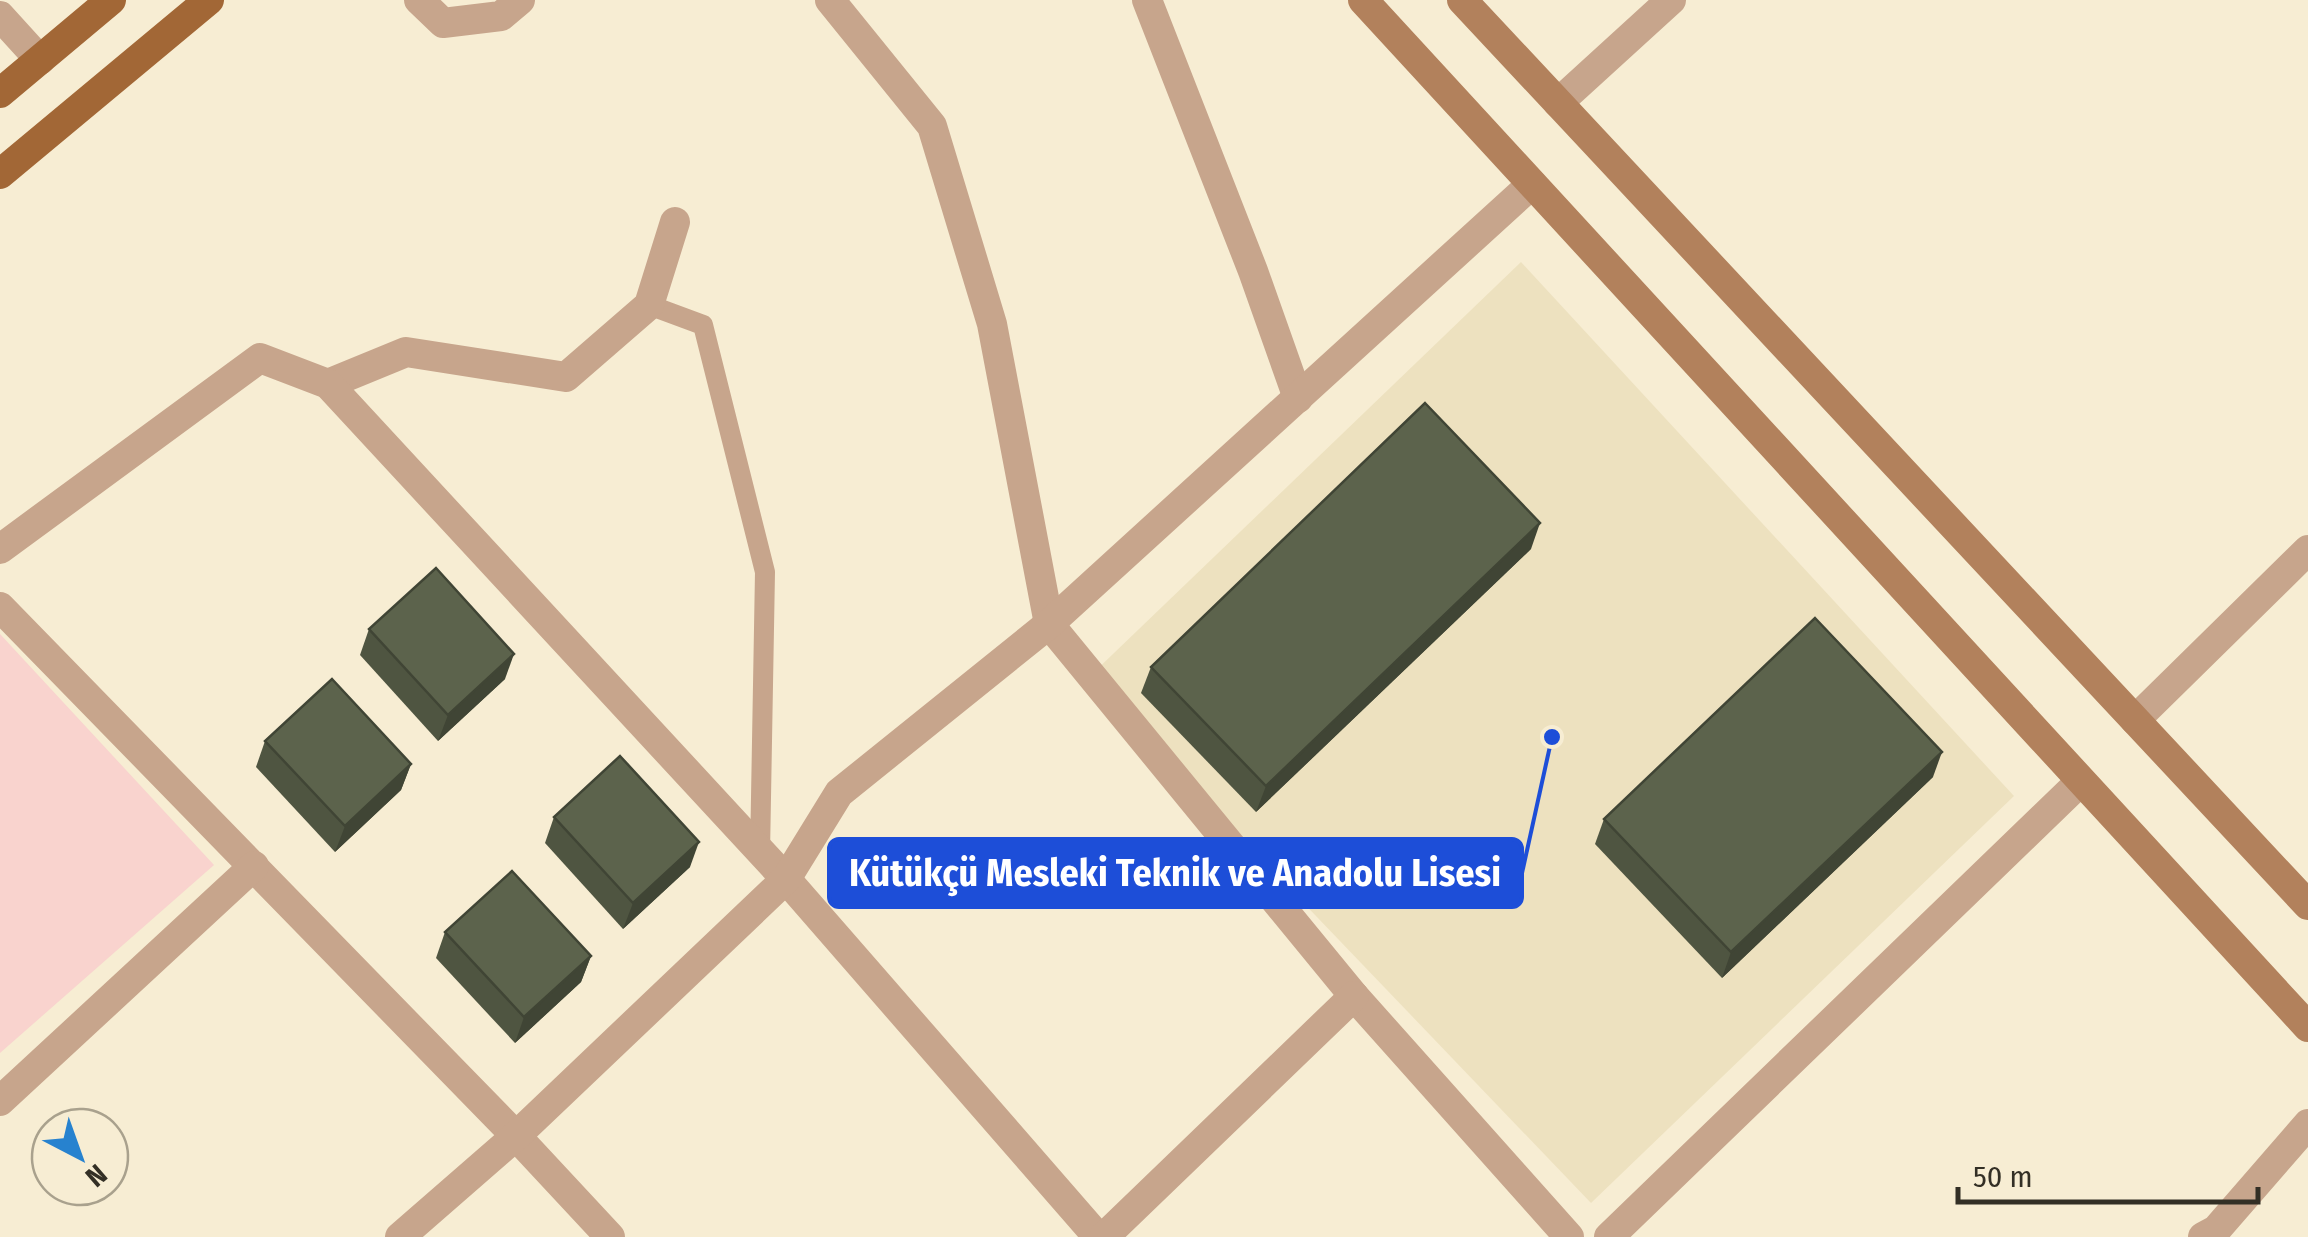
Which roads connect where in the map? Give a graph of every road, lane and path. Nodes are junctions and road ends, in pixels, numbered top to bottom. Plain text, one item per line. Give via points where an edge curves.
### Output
1 (111, 0) edge
2 (209, 0) edge
3 (419, 0) edge
4 (520, 0) edge
5 (830, 0) edge
6 (1146, 0) edge
7 (1363, 0) edge
8 (1462, 0) edge
9 (1671, 0) edge
10 (0, 16) edge
11 (40, 60) junction
12 (0, 93) edge
13 (1558, 103) junction
14 (0, 174) edge
15 (1532, 184) junction
16 (675, 222) dead end
17 (649, 305) junction
18 (328, 384) junction
19 (1298, 398) junction
20 (0, 549) edge
21 (2308, 550) edge
22 (0, 607) edge
23 (1049, 624) junction
24 (2135, 720) junction
25 (2082, 781) junction
26 (760, 854) junction
27 (254, 866) junction
28 (786, 879) junction
29 (2308, 906) edge
30 (1354, 996) junction
31 (2308, 1027) edge
32 (0, 1101) edge
33 (2308, 1124) edge
34 (516, 1136) junction
35 (400, 1237) edge
36 (610, 1237) edge
37 (1101, 1237) edge
38 (1569, 1237) edge
39 (1609, 1237) edge
40 (2203, 1237) edge

1 - 11 main road
2 - 14 main road
3 - 4 street via 443,23 501,16
5 - 23 street via 932,126 992,324
6 - 19 street
7 - 15 main road
8 - 13 main road
9 - 13 street
10 - 11 street
11 - 12 main road
13 - 24 main road
15 - 19 street
15 - 25 main road
16 - 17 street
17 - 18 street via 566,377 406,352
17 - 26 lane via 703,325 765,572
18 - 20 street via 260,358
18 - 26 street
19 - 23 street
21 - 24 street
22 - 27 street
23 - 28 street via 839,792
23 - 30 street
24 - 29 main road
25 - 31 main road
25 - 39 street
26 - 28 street
27 - 32 street
27 - 34 street
28 - 34 street
28 - 37 street
30 - 37 street
30 - 38 street
33 - 40 street
34 - 35 street
34 - 36 street

